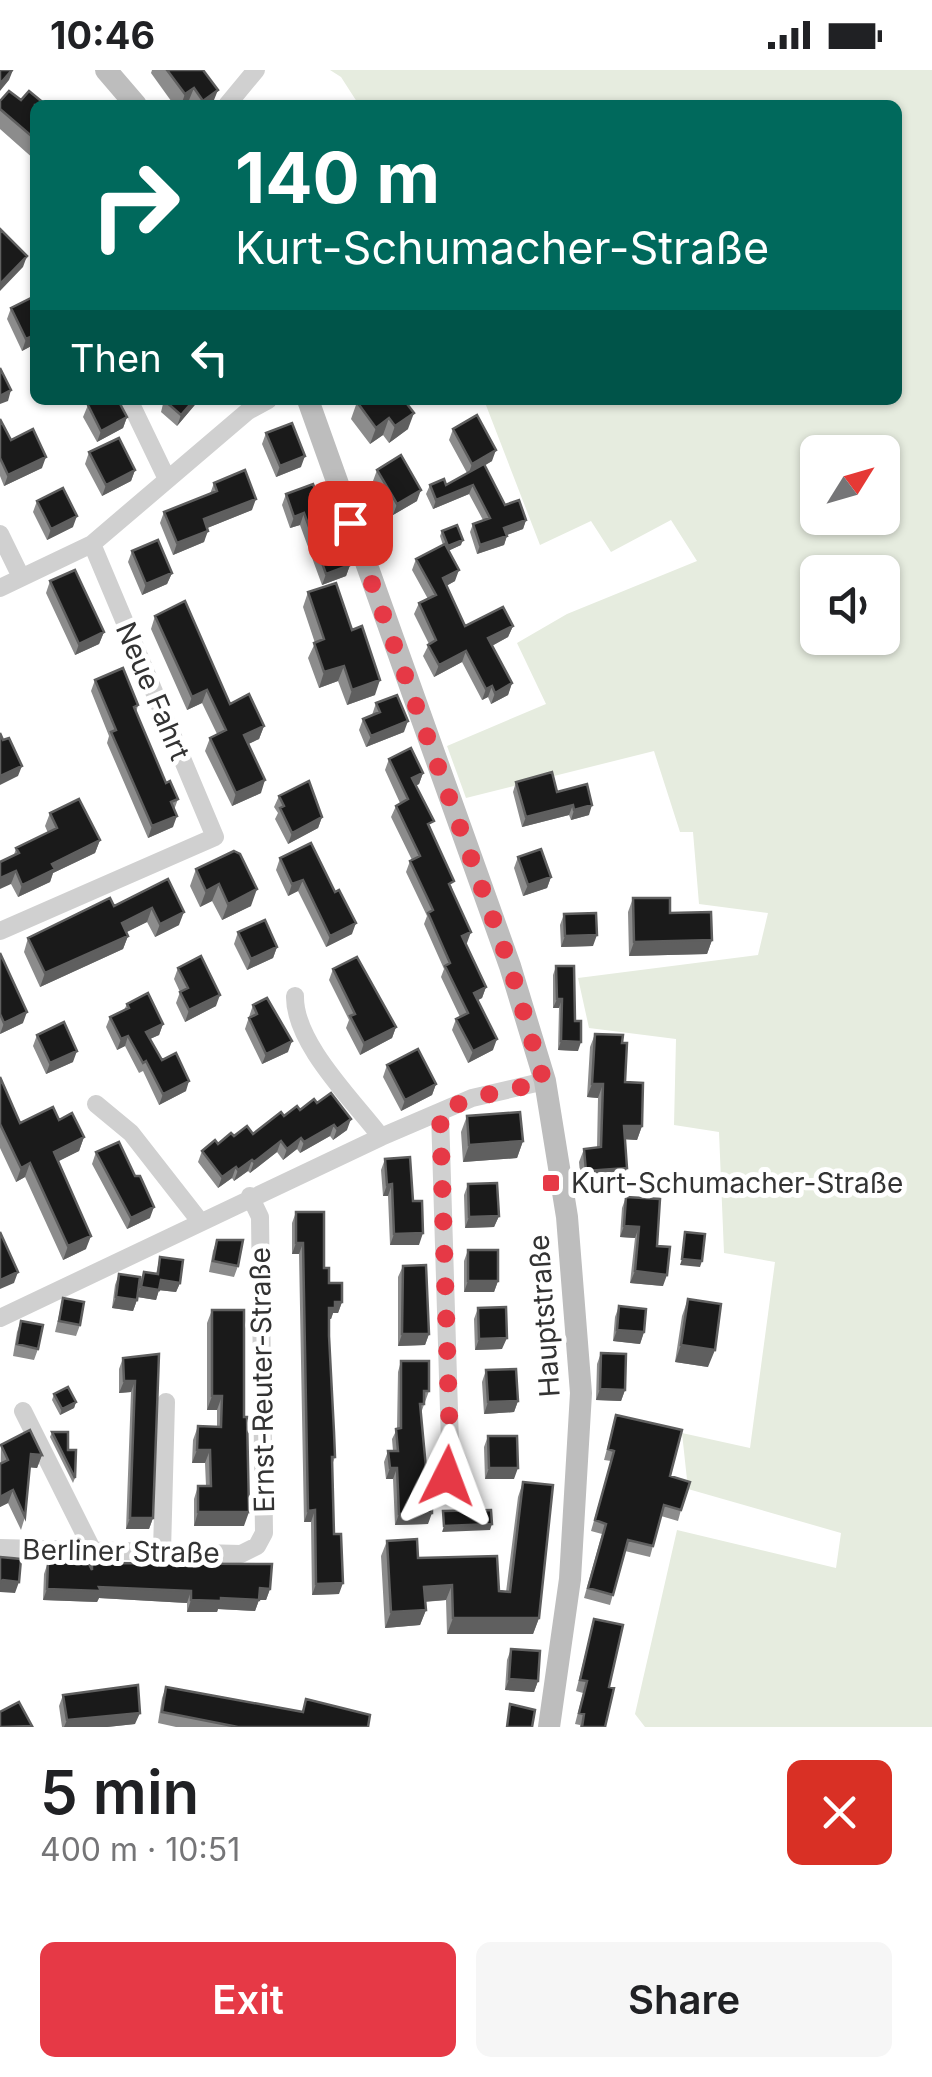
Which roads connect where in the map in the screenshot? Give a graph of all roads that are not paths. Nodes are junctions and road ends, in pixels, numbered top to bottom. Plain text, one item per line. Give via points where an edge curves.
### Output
1 (106, 70) edge
2 (256, 70) edge
3 (132, 100) edge
4 (231, 100) edge
5 (131, 405) edge
6 (259, 405) edge
7 (310, 405) edge
8 (167, 479) junction
9 (0, 534) edge
10 (92, 544) junction
11 (21, 577) junction
12 (0, 588) edge
13 (0, 931) edge
14 (295, 996) dead end
15 (544, 1082) junction
16 (96, 1104) dead end
17 (440, 1112) junction
18 (381, 1136) junction
19 (250, 1196) junction
20 (199, 1220) junction
21 (0, 1318) edge
22 (166, 1402) dead end
23 (23, 1411) dead end
24 (447, 1476) dead end
25 (0, 1548) edge
26 (93, 1552) junction
27 (162, 1552) junction
28 (241, 1554) joint
29 (549, 1727) edge

1 - 3 street
2 - 4 street
5 - 8 street
6 - 8 street
7 - 15 street, Hauptstraße via 510,966
8 - 10 street
9 - 11 street
10 - 11 street
10 - 13 street, Neue Fahrt via 220,843
11 - 12 street
14 - 18 street via 306,1038
15 - 17 street
15 - 29 street, Hauptstraße via 567,1217 581,1393 570,1579
16 - 20 street via 131,1134
17 - 18 street
17 - 24 street
18 - 19 street
19 - 20 street
19 - 28 street, Ernst-Reuter-Straße via 260,1217 264,1533 258,1546
20 - 21 street
22 - 27 street
23 - 26 street
25 - 26 street, Berliner Straße
26 - 27 street, Berliner Straße
27 - 28 street, Berliner Straße

